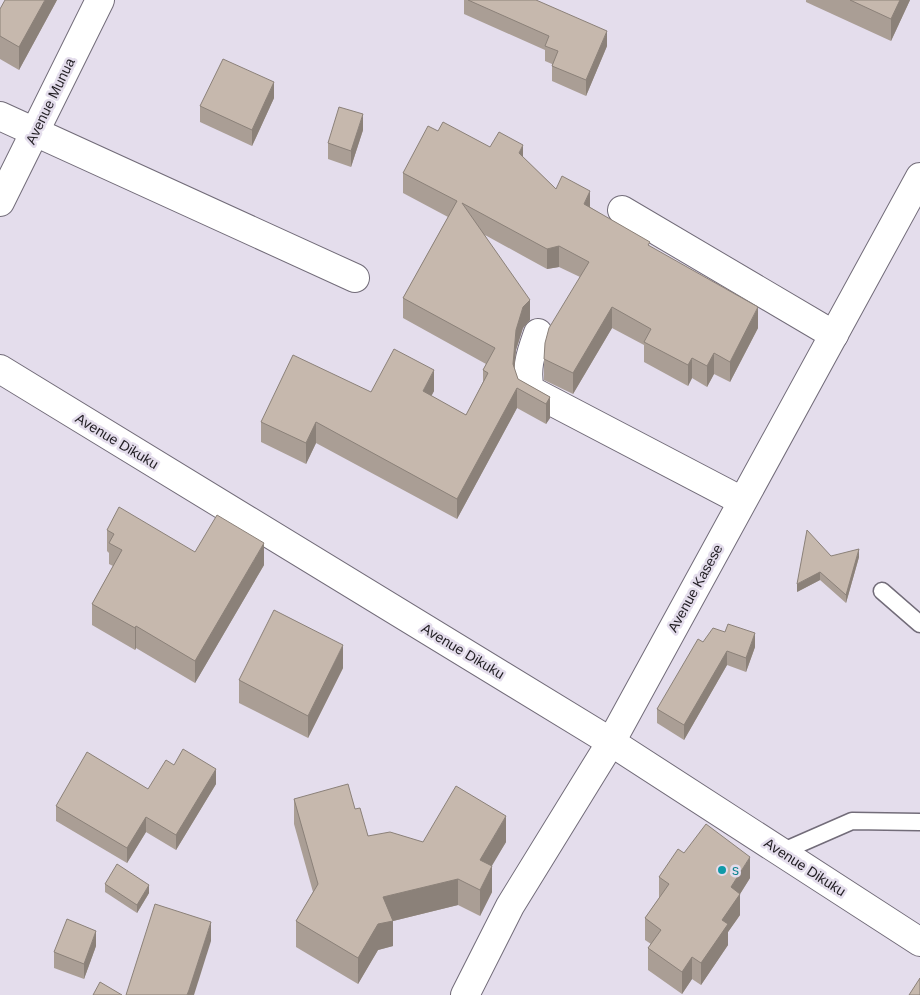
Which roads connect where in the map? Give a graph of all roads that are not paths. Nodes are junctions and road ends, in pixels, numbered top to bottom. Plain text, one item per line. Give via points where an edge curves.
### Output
1 (100, 0) edge
2 (0, 116) edge
3 (35, 134) junction
4 (920, 177) edge
5 (0, 202) edge
6 (622, 210) dead end
7 (355, 278) dead end
8 (538, 333) dead end
9 (834, 335) junction
10 (0, 369) edge
11 (742, 501) junction
12 (882, 591) dead end
13 (920, 624) edge
14 (611, 742) junction
15 (920, 822) edge
16 (781, 852) junction
17 (920, 942) edge
18 (465, 995) edge

1 - 3 street, Avenue Munua
2 - 3 street
3 - 5 street, Avenue Munua
3 - 7 street
4 - 9 street, Avenue Kasese
6 - 9 street
8 - 11 street via 528,361 530,390
9 - 11 street, Avenue Kasese
10 - 14 street, Avenue Dikuku
11 - 14 street, Avenue Kasese
12 - 13 lane
14 - 16 street, Avenue Dikuku
14 - 18 street, Avenue Kasese via 510,906
15 - 16 lane via 852,821
16 - 17 street, Avenue Dikuku

